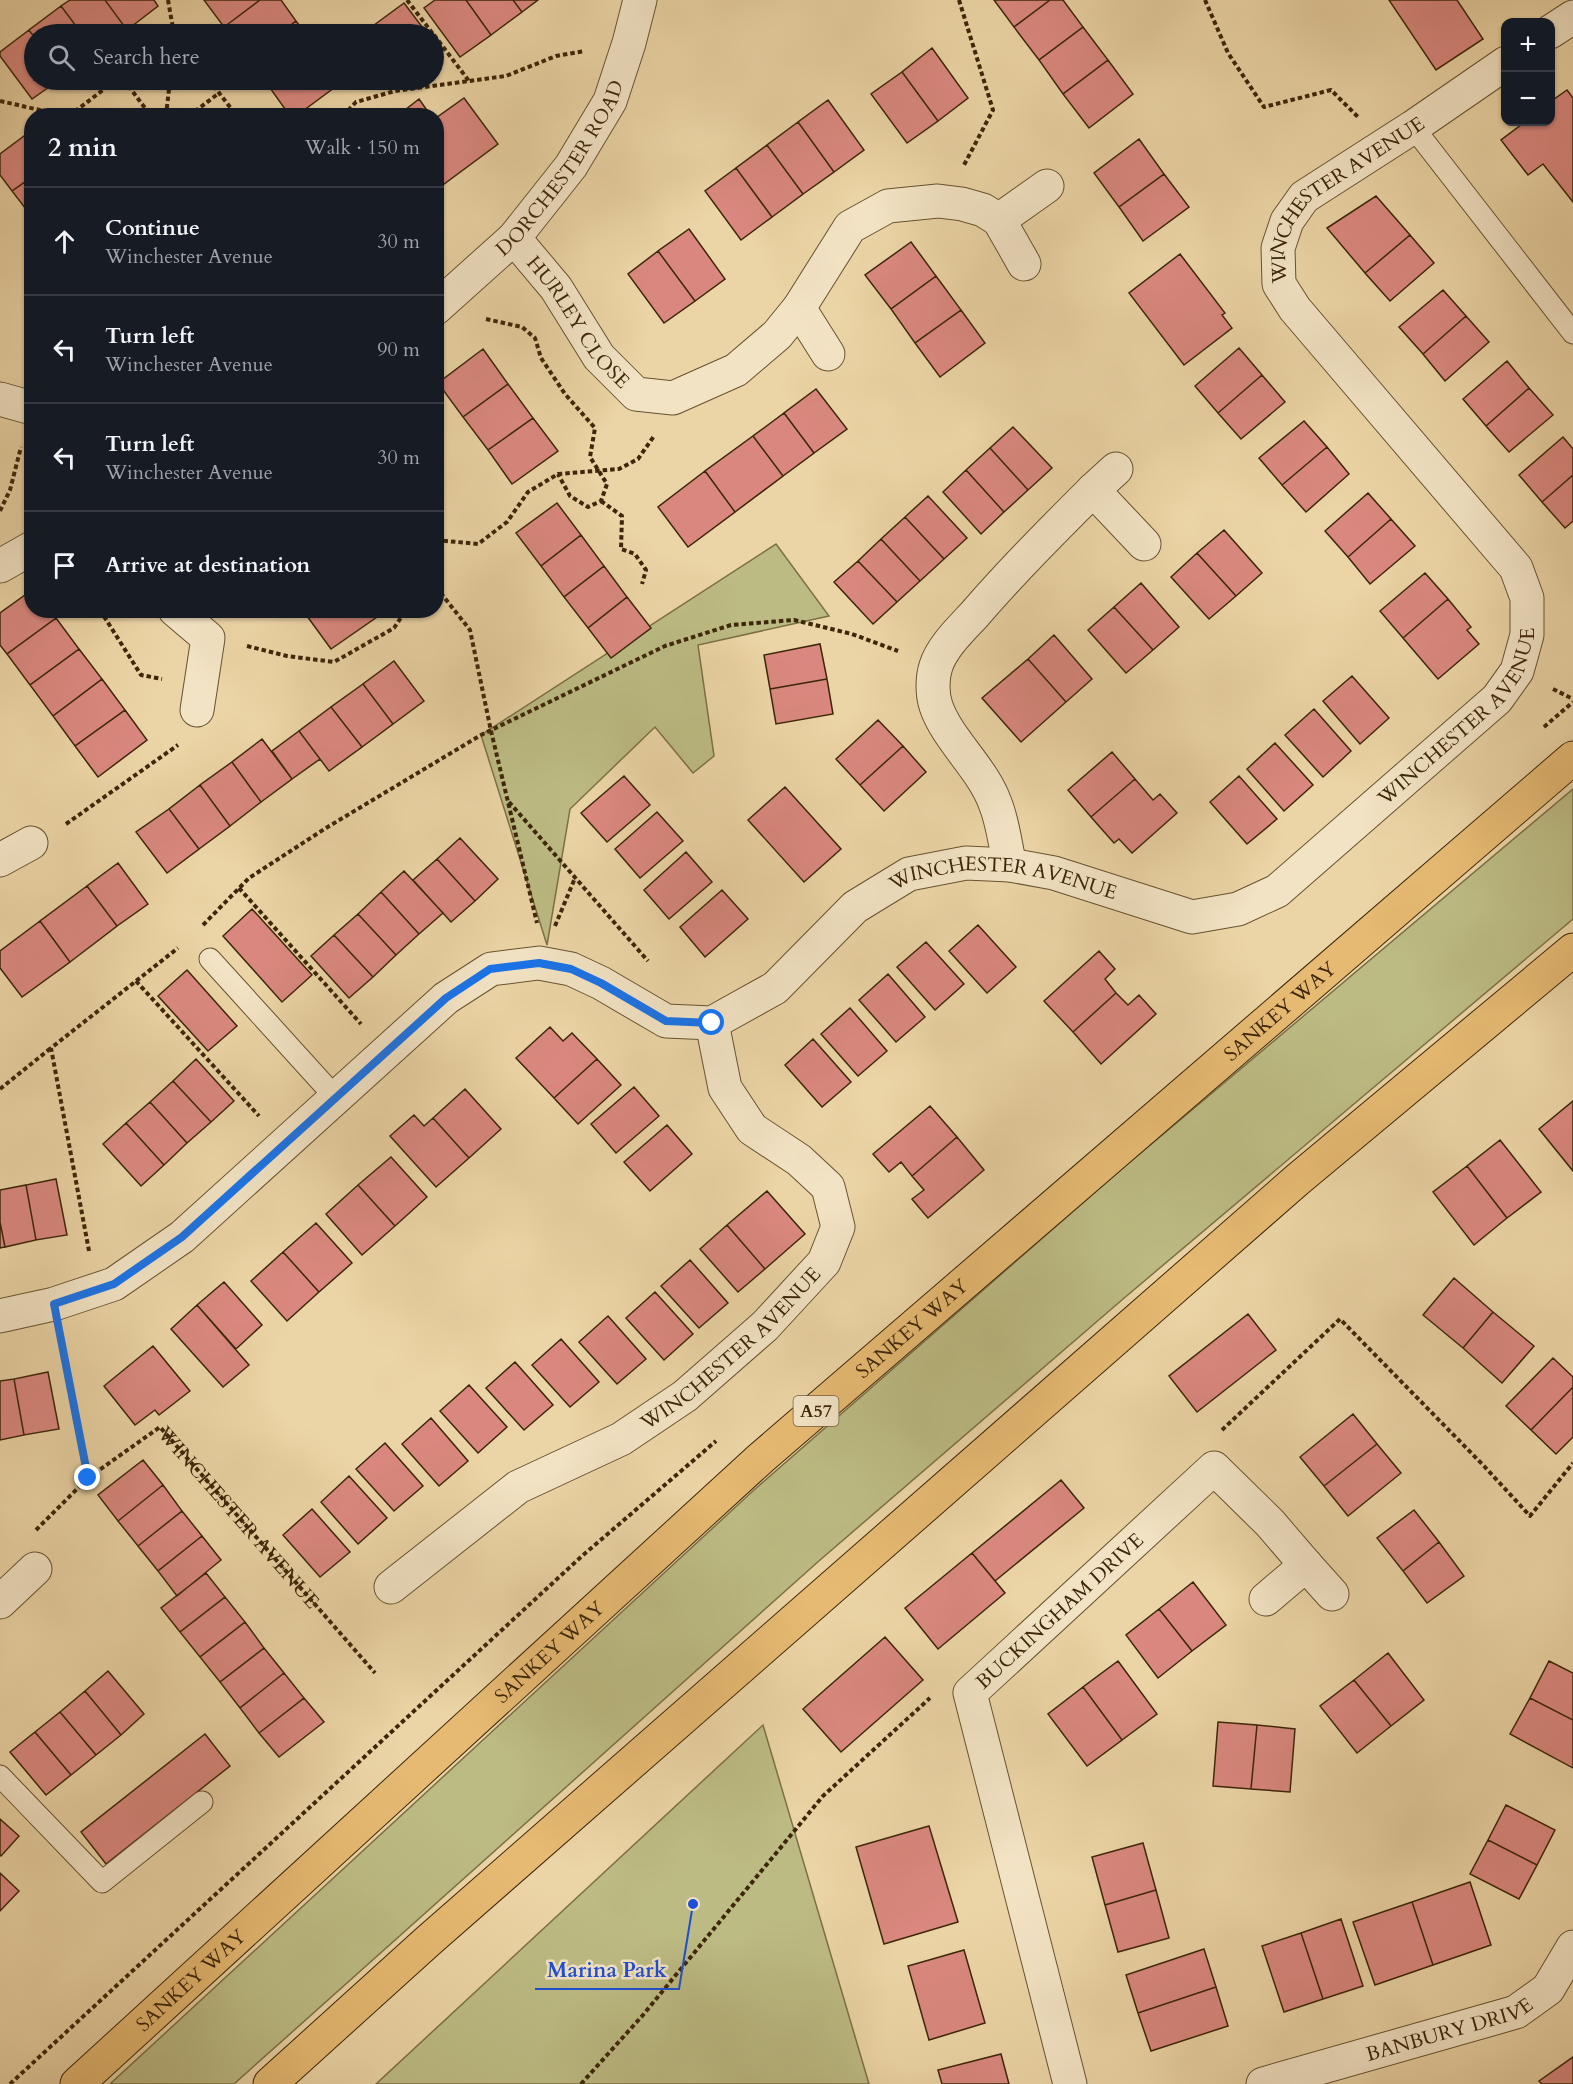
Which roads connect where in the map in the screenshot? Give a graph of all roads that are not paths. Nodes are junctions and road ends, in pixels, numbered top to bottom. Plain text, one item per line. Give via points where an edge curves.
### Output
1 (640, 0) edge
2 (1573, 17) edge
3 (1555, 29) edge
4 (1501, 66) edge
5 (1413, 127) junction
6 (1047, 186) dead end
7 (999, 220) junction
8 (514, 238) junction
9 (1024, 264) dead end
10 (444, 302) edge
11 (799, 308) junction
12 (1573, 333) edge
13 (828, 354) dead end
14 (0, 399) edge
15 (24, 406) edge
16 (1144, 544) dead end
17 (24, 552) edge
18 (0, 566) edge
19 (184, 618) edge
20 (199, 696) road end
21 (1573, 758) edge
22 (32, 843) road end
23 (0, 860) edge
24 (1010, 865) junction
25 (1573, 950) edge
26 (210, 959) dead end
27 (712, 1023) junction
28 (336, 1098) junction
29 (0, 1316) edge
30 (1306, 1565) junction
31 (35, 1569) road end
32 (391, 1587) dead end
33 (1332, 1594) dead end
34 (1266, 1599) dead end
35 (0, 1602) edge
36 (0, 1776) edge
37 (202, 1802) dead end
38 (1573, 1947) edge
39 (77, 2084) edge
40 (270, 2084) edge
41 (1070, 2084) edge
42 (1263, 2084) edge

1 - 8 street, DORCHESTER ROAD via 610,101 571,166
2 - 3 street
4 - 5 street, WINCHESTER AVENUE
5 - 12 lane
5 - 24 street, WINCHESTER AVENUE via 1304,197 1287,221 1278,248 1279,284 1295,309 1516,568 1527,598 1527,635 1517,671 1497,699 1277,891 1238,909 1192,917 1054,873
6 - 7 street
7 - 9 street
7 - 11 street via 962,204 938,201 888,206 850,227
8 - 10 street, DORCHESTER ROAD
8 - 11 street, HURLEY CLOSE via 556,288 599,357 636,394 673,398 736,370 777,335
11 - 13 street
14 - 15 street
16 - 24 street via 1105,479 1019,563 936,665 932,685 936,706 995,802
17 - 18 street
19 - 20 street via 208,638
21 - 39 highway, SANKEY WAY / A57 via 761,1458
22 - 23 street
24 - 27 street, WINCHESTER AVENUE via 966,863 909,874 855,907 775,988
25 - 40 highway via 1217,1250
26 - 28 lane
27 - 28 street via 666,1021 571,969 539,963 490,969 446,998
27 - 32 street, WINCHESTER AVENUE via 725,1088 752,1129 799,1160 828,1186 837,1227 824,1262 765,1326 685,1396 621,1439 518,1487
28 - 29 street via 182,1237 114,1284 54,1304
30 - 33 street
30 - 34 street
30 - 41 street, BUCKINGHAM DRIVE via 1214,1468 970,1693
31 - 35 street
36 - 37 lane via 102,1882
38 - 42 street, BANBURY DRIVE via 1548,1989 1516,2012

